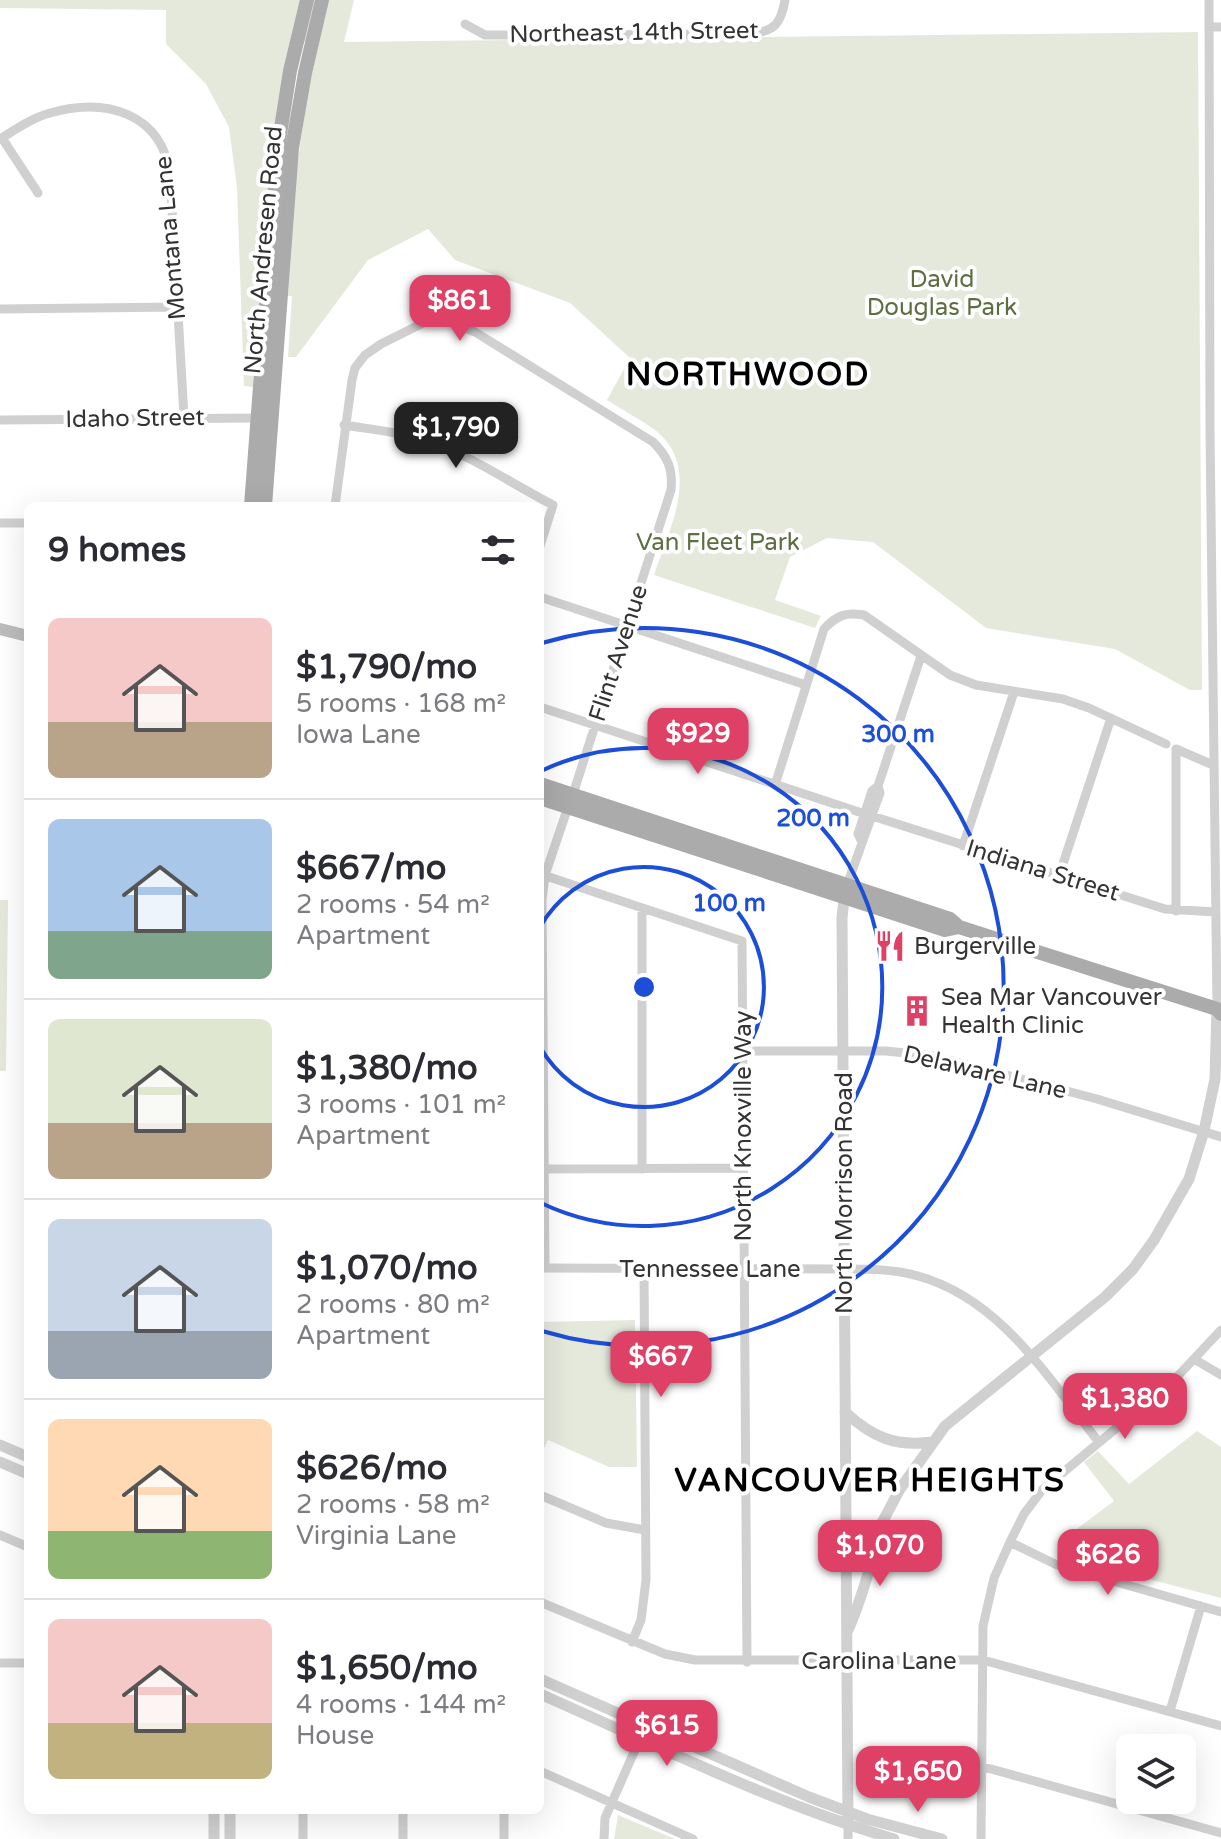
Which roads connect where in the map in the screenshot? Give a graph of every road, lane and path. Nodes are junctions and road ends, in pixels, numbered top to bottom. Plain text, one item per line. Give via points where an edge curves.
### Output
1 (307, 0) edge
2 (322, 0) edge
3 (785, 0) edge
4 (1209, 0) edge
5 (465, 24) dead end
6 (1209, 27) junction
7 (1221, 27) edge
8 (1, 138) edge
9 (38, 193) dead end
10 (1210, 278) junction
11 (1221, 278) edge
12 (178, 307) junction
13 (0, 309) edge
14 (184, 417) junction
15 (263, 418) junction
16 (0, 420) edge
17 (344, 425) junction
18 (252, 502) edge
19 (265, 502) edge
20 (335, 502) edge
21 (0, 523) edge
22 (24, 523) edge
23 (544, 533) edge
24 (1216, 576) edge
25 (544, 598) edge
26 (627, 625) junction
27 (0, 629) edge
28 (24, 635) edge
29 (921, 656) junction
30 (806, 685) junction
31 (1014, 692) junction
32 (1217, 702) edge
33 (544, 708) edge
34 (1111, 718) junction
35 (595, 725) junction
36 (1171, 746) junction
37 (1213, 765) junction
38 (775, 785) junction
39 (544, 786) edge
40 (544, 798) edge
41 (571, 801) junction
42 (869, 815) junction
43 (963, 846) junction
44 (544, 870) edge
45 (544, 876) edge
46 (1059, 876) junction
47 (845, 891) junction
48 (642, 908) junction
49 (1176, 911) junction
50 (1216, 912) junction
51 (1220, 1010) edge
52 (1219, 1039) edge
53 (742, 1051) junction
54 (843, 1051) junction
55 (1204, 1131) junction
56 (1221, 1137) edge
57 (743, 1168) junction
58 (544, 1169) edge
59 (642, 1169) junction
60 (544, 1268) edge
61 (644, 1269) junction
62 (744, 1269) junction
63 (844, 1269) junction
64 (1221, 1330) edge
65 (1031, 1357) junction
66 (1194, 1359) junction
67 (1221, 1375) edge
68 (845, 1412) junction
69 (1098, 1441) junction
70 (932, 1442) junction
71 (0, 1445) edge
72 (24, 1455) edge
73 (0, 1462) edge
74 (24, 1472) edge
75 (544, 1497) edge
76 (645, 1530) junction
77 (876, 1534) junction
78 (0, 1535) edge
79 (1010, 1542) junction
80 (24, 1545) edge
81 (847, 1550) junction
82 (544, 1604) edge
83 (1201, 1606) junction
84 (1221, 1612) edge
85 (846, 1633) junction
86 (632, 1642) junction
87 (983, 1660) junction
88 (847, 1661) junction
89 (747, 1662) junction
90 (0, 1663) edge
91 (24, 1663) edge
92 (544, 1681) edge
93 (544, 1696) edge
94 (1170, 1711) junction
95 (646, 1725) junction
96 (1221, 1726) edge
97 (640, 1738) junction
98 (984, 1767) junction
99 (544, 1773) edge
100 (612, 1802) junction
101 (848, 1811) junction
102 (214, 1814) edge
103 (230, 1814) edge
104 (303, 1814) edge
105 (403, 1814) edge
106 (504, 1814) edge
107 (848, 1825) junction
108 (1221, 1833) edge
109 (214, 1839) edge
110 (230, 1839) edge
111 (303, 1839) edge
112 (403, 1839) edge
113 (504, 1839) edge
114 (604, 1839) edge
115 (693, 1839) edge
116 (848, 1839) edge
117 (894, 1839) edge
118 (942, 1839) edge
119 (981, 1839) edge

1 - 15 main road, North Andresen Road via 278,147
2 - 15 main road, North Andresen Road via 292,148
3 - 5 street, Northeast 14th Street via 779,24 763,33 485,35
4 - 6 street
6 - 7 street
6 - 10 street
8 - 9 street
8 - 12 street, Montana Lane via 52,113 89,109 123,112 151,129 167,156
10 - 11 street
10 - 24 street
12 - 13 street
12 - 14 street, Montana Lane
14 - 15 street, Idaho Street
14 - 16 street, Idaho Street
15 - 18 main road, North Andresen Road
15 - 19 main road, North Andresen Road
17 - 20 street
17 - 23 street via 435,443 492,469 553,505
17 - 26 street, Flint Avenue via 355,368 365,355 429,320 445,320 475,332 653,442 670,464 671,490
21 - 22 street
24 - 32 street
25 - 26 street
26 - 30 street
26 - 35 street, Flint Avenue
27 - 28 main road
29 - 30 street via 864,615 847,612 824,629
29 - 31 street via 950,675
29 - 42 street, North Morrison Road via 872,791
30 - 38 street
31 - 34 street via 1063,699
31 - 43 street
32 - 37 street
33 - 35 street, Indiana Street
34 - 36 street
34 - 46 street
35 - 38 street, Indiana Street
35 - 41 street, Flint Avenue
36 - 37 street
36 - 49 street
37 - 50 street
38 - 42 street, Indiana Street
39 - 41 main road
40 - 41 main road
41 - 44 street, Flint Avenue
41 - 47 main road
42 - 43 street, Indiana Street
42 - 47 street, North Morrison Road via 858,834 861,840
43 - 46 street, Indiana Street
45 - 48 street
46 - 49 street, Indiana Street
47 - 51 main road via 950,919 959,927
47 - 54 street, North Morrison Road
48 - 53 street, North Knoxville Way via 742,941
48 - 59 street
49 - 50 street, Indiana Street
50 - 51 street
51 - 52 street
52 - 55 street
53 - 54 street, Delaware Lane
53 - 57 street, North Knoxville Way
54 - 55 street, Delaware Lane via 934,1056
54 - 63 street, North Morrison Road
55 - 56 street, Delaware Lane
55 - 65 street via 1175,1207 1133,1269
57 - 59 street
57 - 62 street, North Knoxville Way
58 - 59 street
60 - 61 street, Tennessee Lane
61 - 62 street, Tennessee Lane
61 - 76 street
62 - 63 street, Tennessee Lane
62 - 89 street, North Knoxville Way
63 - 65 street, Tennessee Lane via 887,1270 935,1281 992,1315
63 - 68 street, North Morrison Road
64 - 66 street
65 - 69 street, Tennessee Lane
65 - 70 street
66 - 67 street
66 - 69 street
68 - 70 street via 879,1438
68 - 81 street, North Morrison Road
69 - 79 street via 1042,1490
70 - 77 street
71 - 72 street
73 - 74 street
75 - 76 street via 606,1523
76 - 86 street via 645,1599
77 - 81 street via 860,1549
77 - 85 street via 876,1548
78 - 80 street
79 - 83 street via 1057,1565
79 - 87 street via 994,1578 983,1626
81 - 85 street, North Morrison Road
82 - 86 street, Carolina Lane
83 - 84 street
83 - 94 street
85 - 88 street, North Morrison Road
86 - 89 street, Carolina Lane via 695,1660
87 - 88 street, Carolina Lane
87 - 94 street, Carolina Lane
87 - 98 street
88 - 89 street, Carolina Lane
88 - 101 street, North Morrison Road
90 - 91 street
92 - 95 street
93 - 97 street
94 - 96 street, Carolina Lane
95 - 97 street
95 - 101 street
97 - 100 street
97 - 107 street
98 - 108 street
98 - 119 street
99 - 100 street
100 - 114 street
100 - 115 street
101 - 107 street, North Morrison Road
101 - 118 street
102 - 109 street
103 - 110 street
104 - 111 street
105 - 112 street
106 - 113 street
107 - 116 street
107 - 117 street

